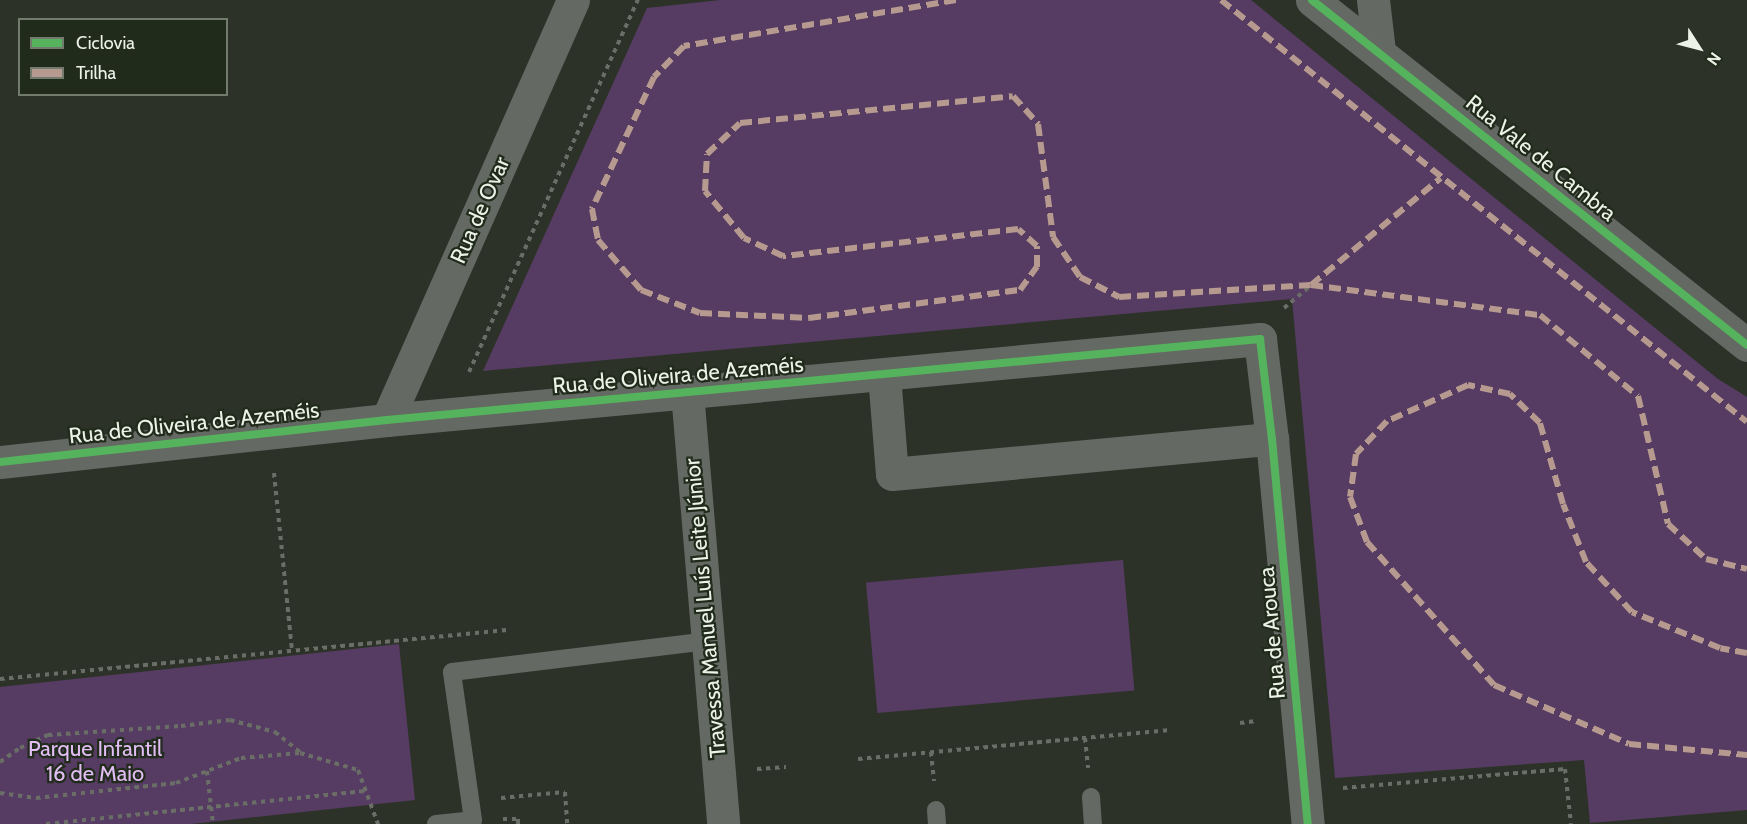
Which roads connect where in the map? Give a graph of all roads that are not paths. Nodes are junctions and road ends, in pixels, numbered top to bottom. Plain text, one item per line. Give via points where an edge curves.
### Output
1 (573, 0) edge
2 (1312, 0) edge
3 (1373, 0) edge
4 (1378, 51) junction
5 (1747, 345) edge
6 (884, 375) junction
7 (687, 392) junction
8 (387, 420) junction
9 (1272, 439) junction
10 (0, 462) edge
11 (707, 641) junction
12 (1091, 797) dead end
13 (436, 824) edge
14 (723, 824) edge
15 (1094, 824) edge
16 (1308, 824) edge

1 - 8 street, Rua de Ovar
2 - 4 street, Rua Vale de Cambra
3 - 4 street
4 - 5 street, Rua Vale de Cambra
6 - 7 street, Rua de Oliveira de Azeméis
6 - 9 street, Rua de Oliveira de Azeméis via 1260,339
6 - 9 street via 892,474
7 - 8 street, Rua de Oliveira de Azeméis
7 - 11 street, Travessa Manuel Luís Leite Júnior
8 - 10 street, Rua de Oliveira de Azeméis
9 - 16 street, Rua de Arouca
11 - 13 lane via 452,672 473,820
11 - 14 street, Travessa Manuel Luís Leite Júnior
12 - 15 lane

